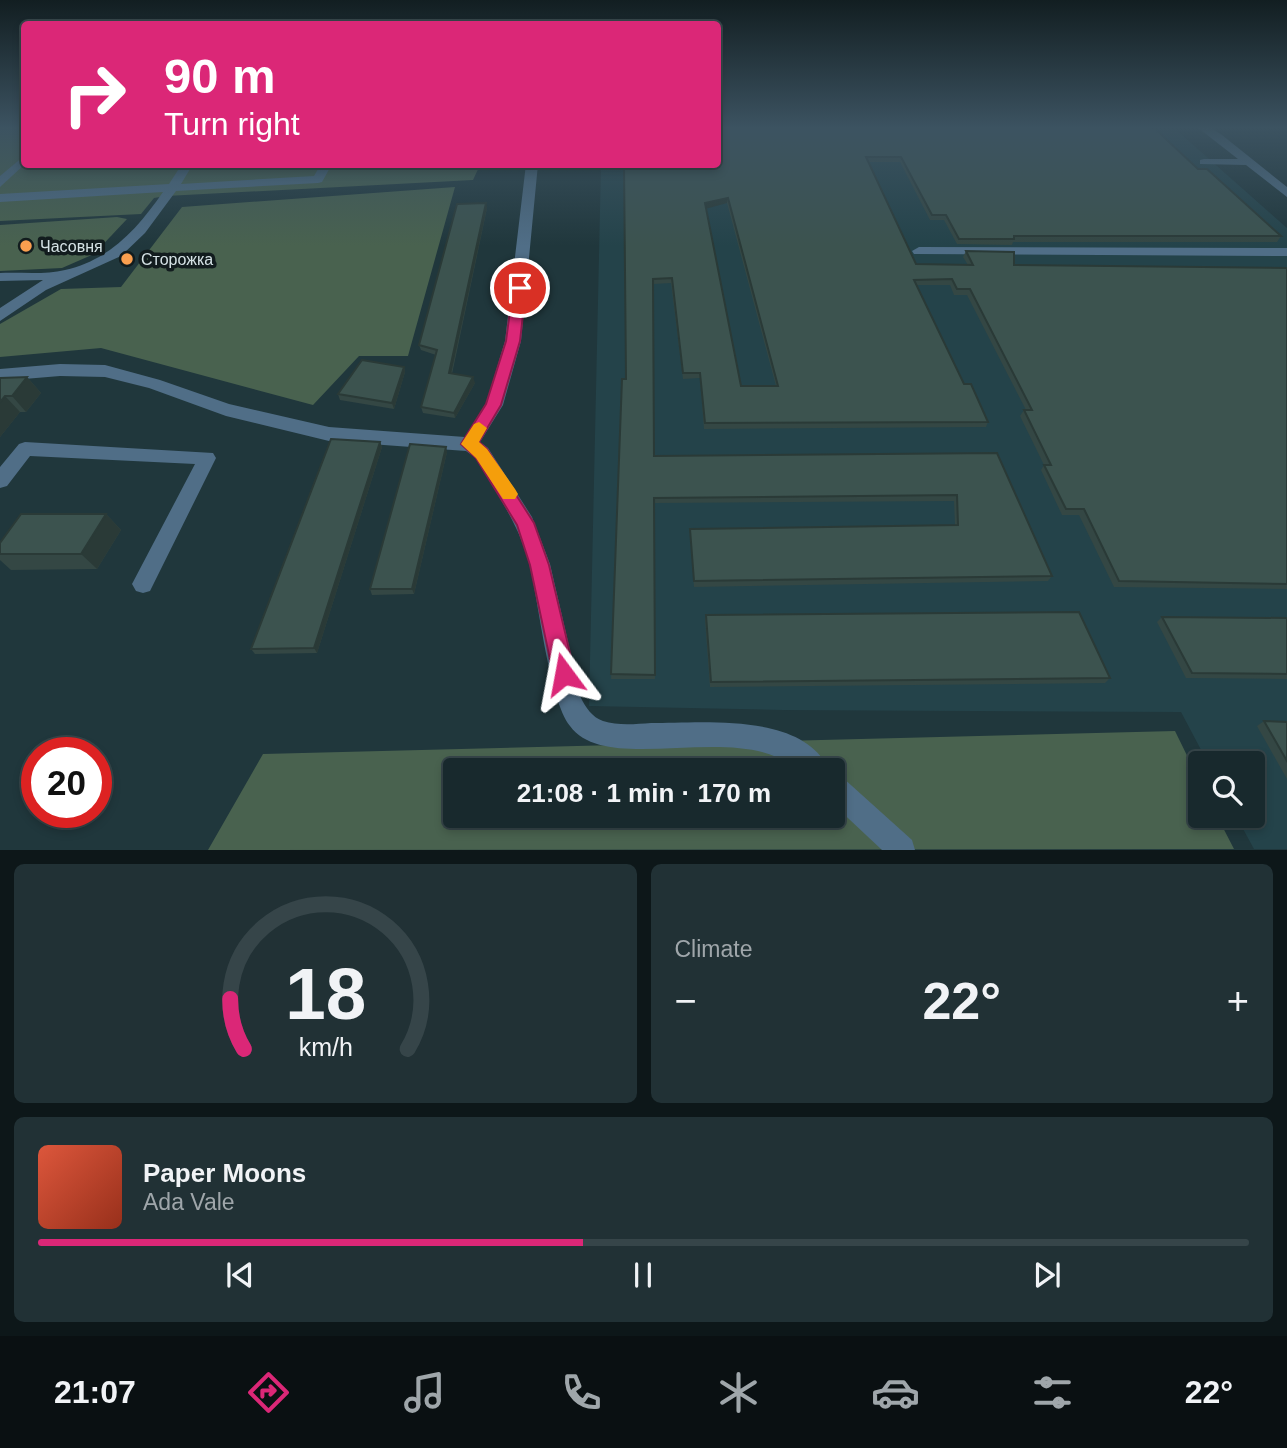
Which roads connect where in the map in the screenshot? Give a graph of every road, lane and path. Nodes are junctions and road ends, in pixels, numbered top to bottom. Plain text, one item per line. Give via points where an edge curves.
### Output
1 (16, 167) edge
2 (1255, 167) edge
3 (185, 168) edge
4 (325, 168) edge
5 (532, 168) edge
6 (0, 183) edge
7 (172, 189) junction
8 (1287, 193) edge
9 (0, 198) edge
10 (919, 251) dead end
11 (1287, 252) edge
12 (66, 275) junction
13 (0, 276) edge
14 (0, 316) edge
15 (0, 375) edge
16 (470, 444) junction
17 (0, 481) edge
18 (143, 584) dead end
19 (803, 758) edge
20 (845, 797) edge
21 (902, 849) edge

1 - 6 street
2 - 8 street
3 - 7 street
4 - 7 street via 318,179
5 - 16 street via 513,341 494,405
7 - 9 street
7 - 12 street via 122,248 99,263
10 - 11 street
12 - 13 street
12 - 14 street via 11,305
15 - 16 street via 105,371 226,410 329,434
16 - 19 street via 482,453 525,523 540,565 570,701 579,719 598,732 623,736 738,735 770,740
17 - 18 street via 25,449 207,458
20 - 21 street

